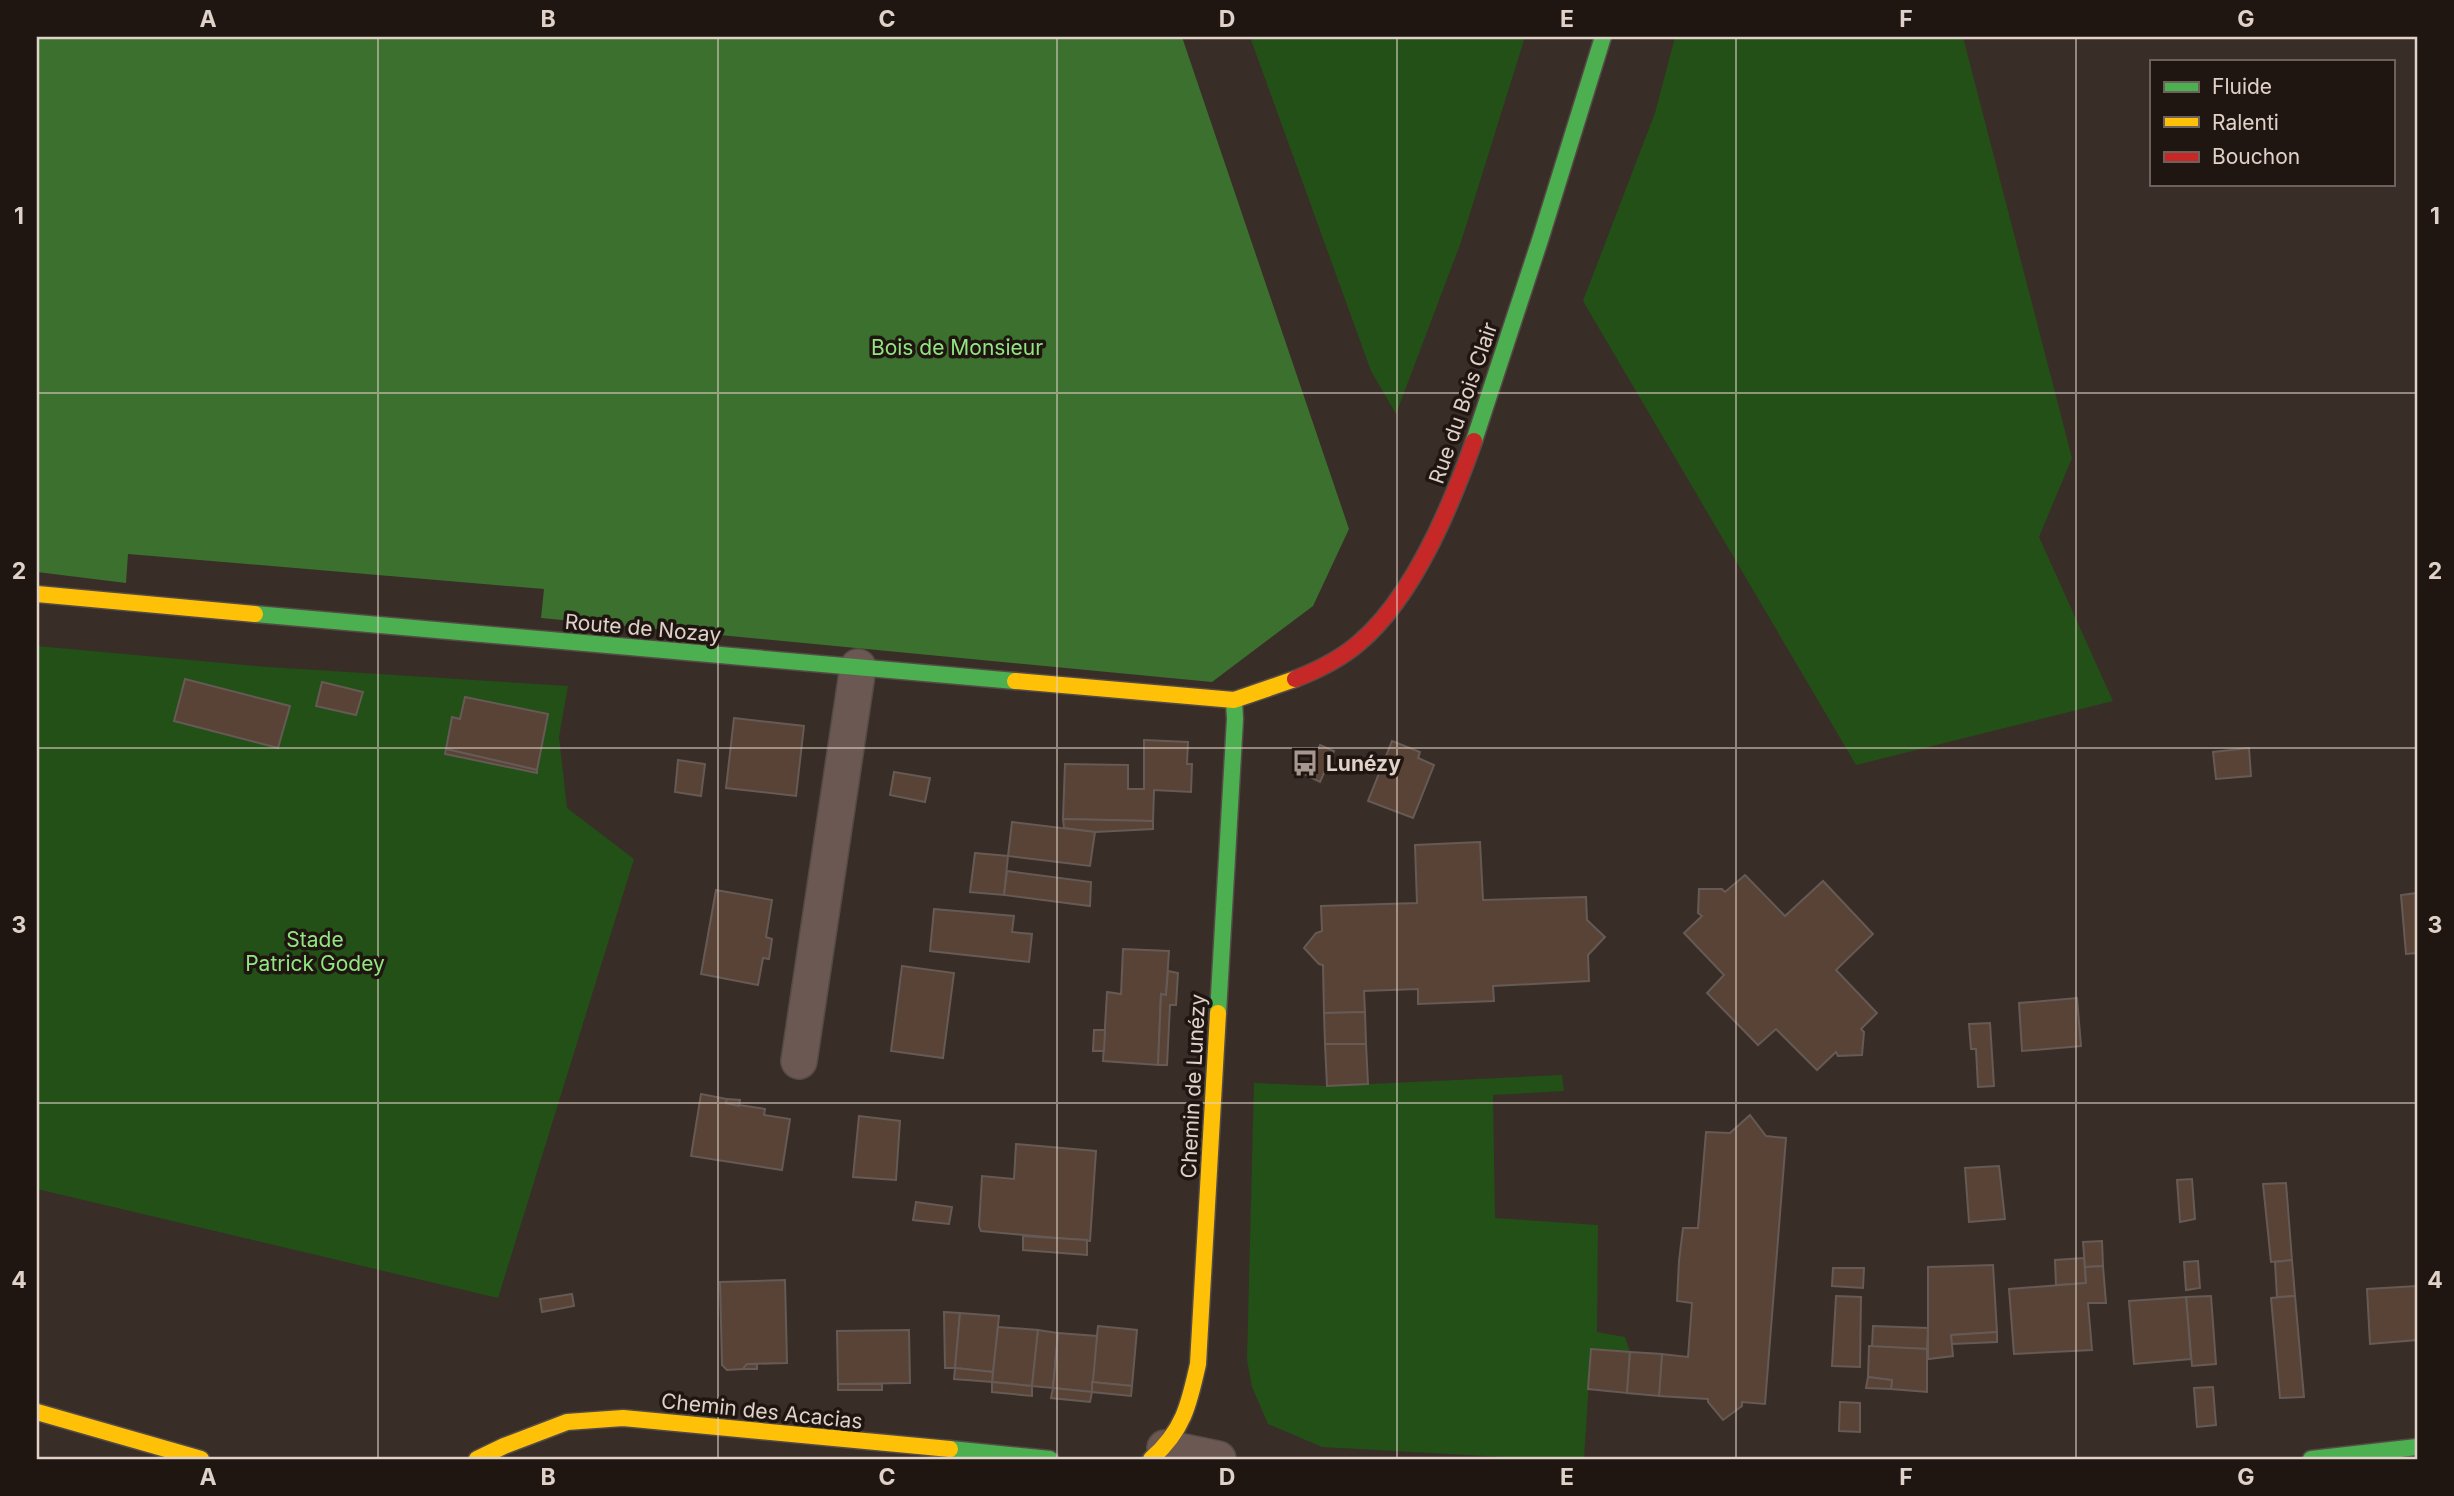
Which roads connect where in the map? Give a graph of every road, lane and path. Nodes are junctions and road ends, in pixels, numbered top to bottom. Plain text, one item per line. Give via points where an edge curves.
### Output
1 (1603, 37) edge
2 (37, 594) edge
3 (858, 667) junction
4 (1240, 698) junction
5 (799, 1061) dead end
6 (37, 1412) edge
7 (2417, 1447) edge
8 (1158, 1453) edge
9 (201, 1459) edge
10 (477, 1459) edge
11 (1050, 1459) edge
12 (1218, 1459) edge
13 (2311, 1459) edge

1 - 4 street, Rue du Bois Clair via 1468,457 1444,520 1418,570 1364,639 1336,660
2 - 3 street, Route de Nozay
3 - 4 street, Route de Nozay
3 - 5 street
4 - 8 street, Chemin de Lunézy via 1198,1364 1187,1415
6 - 9 street
7 - 13 street
8 - 12 street
10 - 11 street, Chemin des Acacias via 567,1422 623,1418

